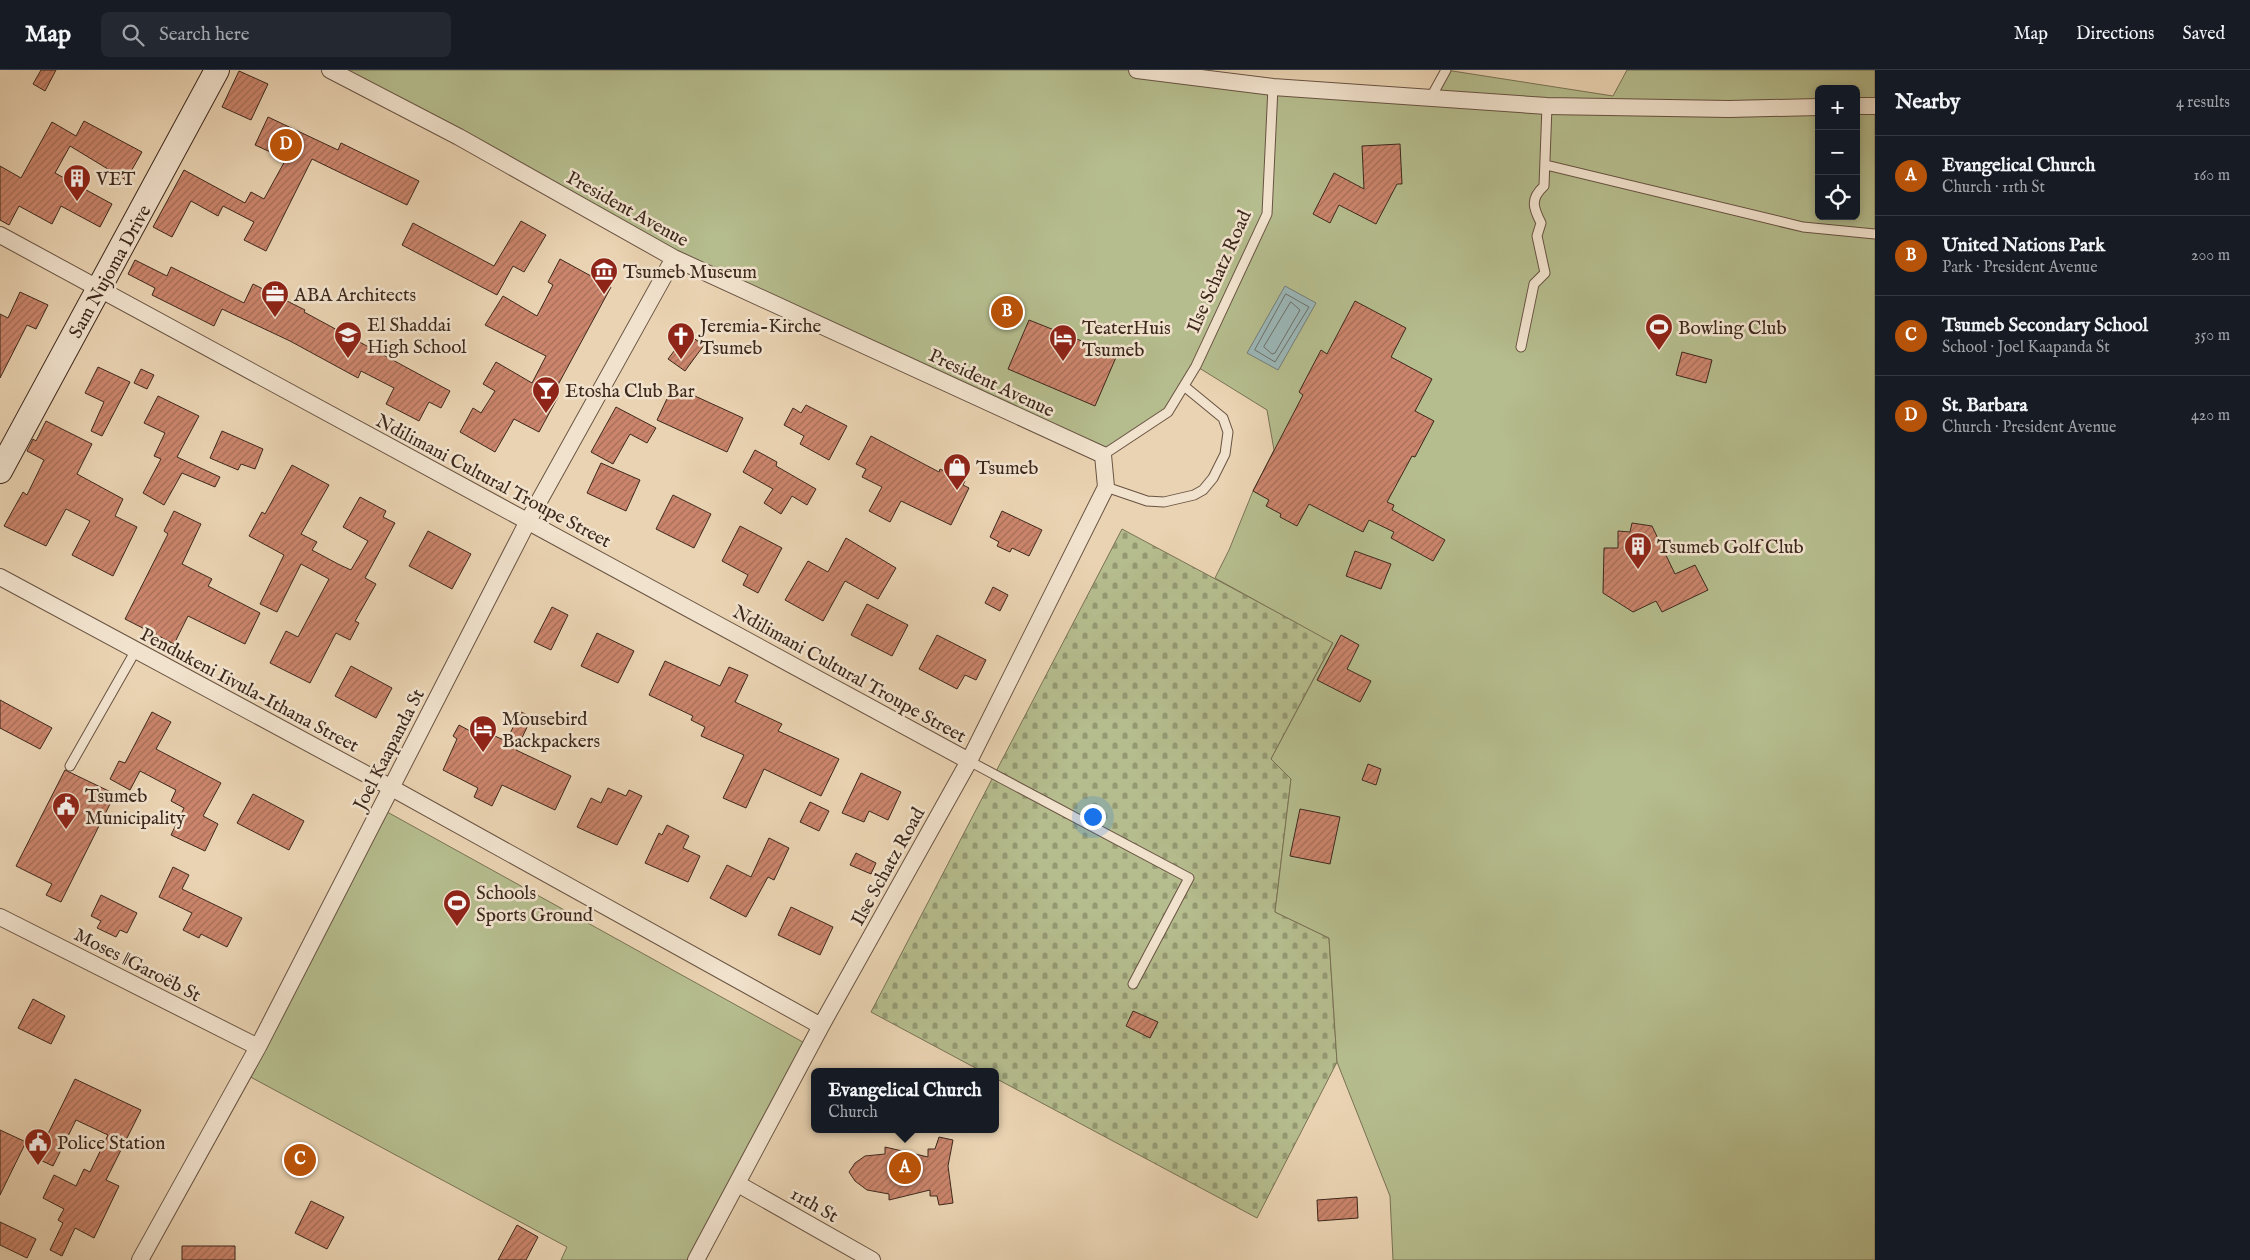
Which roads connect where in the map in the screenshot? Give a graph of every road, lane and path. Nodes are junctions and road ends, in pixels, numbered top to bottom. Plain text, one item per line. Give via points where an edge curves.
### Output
1 (217, 70) edge
2 (330, 70) edge
3 (1137, 70) edge
4 (1446, 70) edge
5 (1273, 88) junction
6 (1430, 99) junction
7 (1547, 106) junction
8 (1860, 106) edge
9 (1875, 106) edge
10 (1815, 107) edge
11 (1546, 166) junction
12 (1875, 234) edge
13 (0, 235) edge
14 (674, 258) junction
15 (99, 288) junction
16 (1521, 347) dead end
17 (1184, 386) junction
18 (1102, 455) junction
19 (0, 471) edge
20 (1106, 487) junction
21 (528, 521) junction
22 (0, 577) edge
23 (136, 650) junction
24 (969, 761) junction
25 (70, 766) dead end
26 (390, 787) junction
27 (0, 917) edge
28 (1133, 984) dead end
29 (821, 1026) junction
30 (258, 1047) junction
31 (738, 1184) junction
32 (140, 1260) edge
33 (696, 1260) edge
34 (872, 1260) edge

1 - 15 street, Sam Nujoma Drive
2 - 14 street, President Avenue via 459,137
3 - 5 street
4 - 6 lane
5 - 6 street
5 - 17 lane, Ilse Schatz Road via 1267,214
6 - 7 street
7 - 10 street
7 - 11 lane
8 - 9 street
11 - 12 lane via 1803,227
11 - 16 lane via 1544,186 1533,201 1541,223 1537,236 1545,273 1534,284
13 - 15 street, Ndilimani Cultural Troupe Street
14 - 18 street, President Avenue
14 - 21 street, Joel Kaapanda St
15 - 19 street, Sam Nujoma Drive
15 - 21 street, Ndilimani Cultural Troupe Street
17 - 18 lane, Ilse Schatz Road via 1168,412
17 - 20 lane via 1222,418 1228,432 1225,454 1213,478 1194,495 1164,502 1147,501
18 - 20 street
20 - 24 street, Ilse Schatz Road
21 - 24 street, Ndilimani Cultural Troupe Street
21 - 26 street, Joel Kaapanda St
22 - 23 street, Pendukeni Iivula-Ithana Street
23 - 25 lane
23 - 26 street, Pendukeni Iivula-Ithana Street
24 - 28 lane via 1189,878
24 - 29 street, Ilse Schatz Road
26 - 29 street, Pendukeni Iivula-Ithana Street
26 - 30 street, Joel Kaapanda St
27 - 30 street, Moses ǁGaroëb St
29 - 31 street, Ilse Schatz Road
30 - 32 street, Joel Kaapanda St
31 - 33 street, Ilse Schatz Road
31 - 34 street, 11th St

